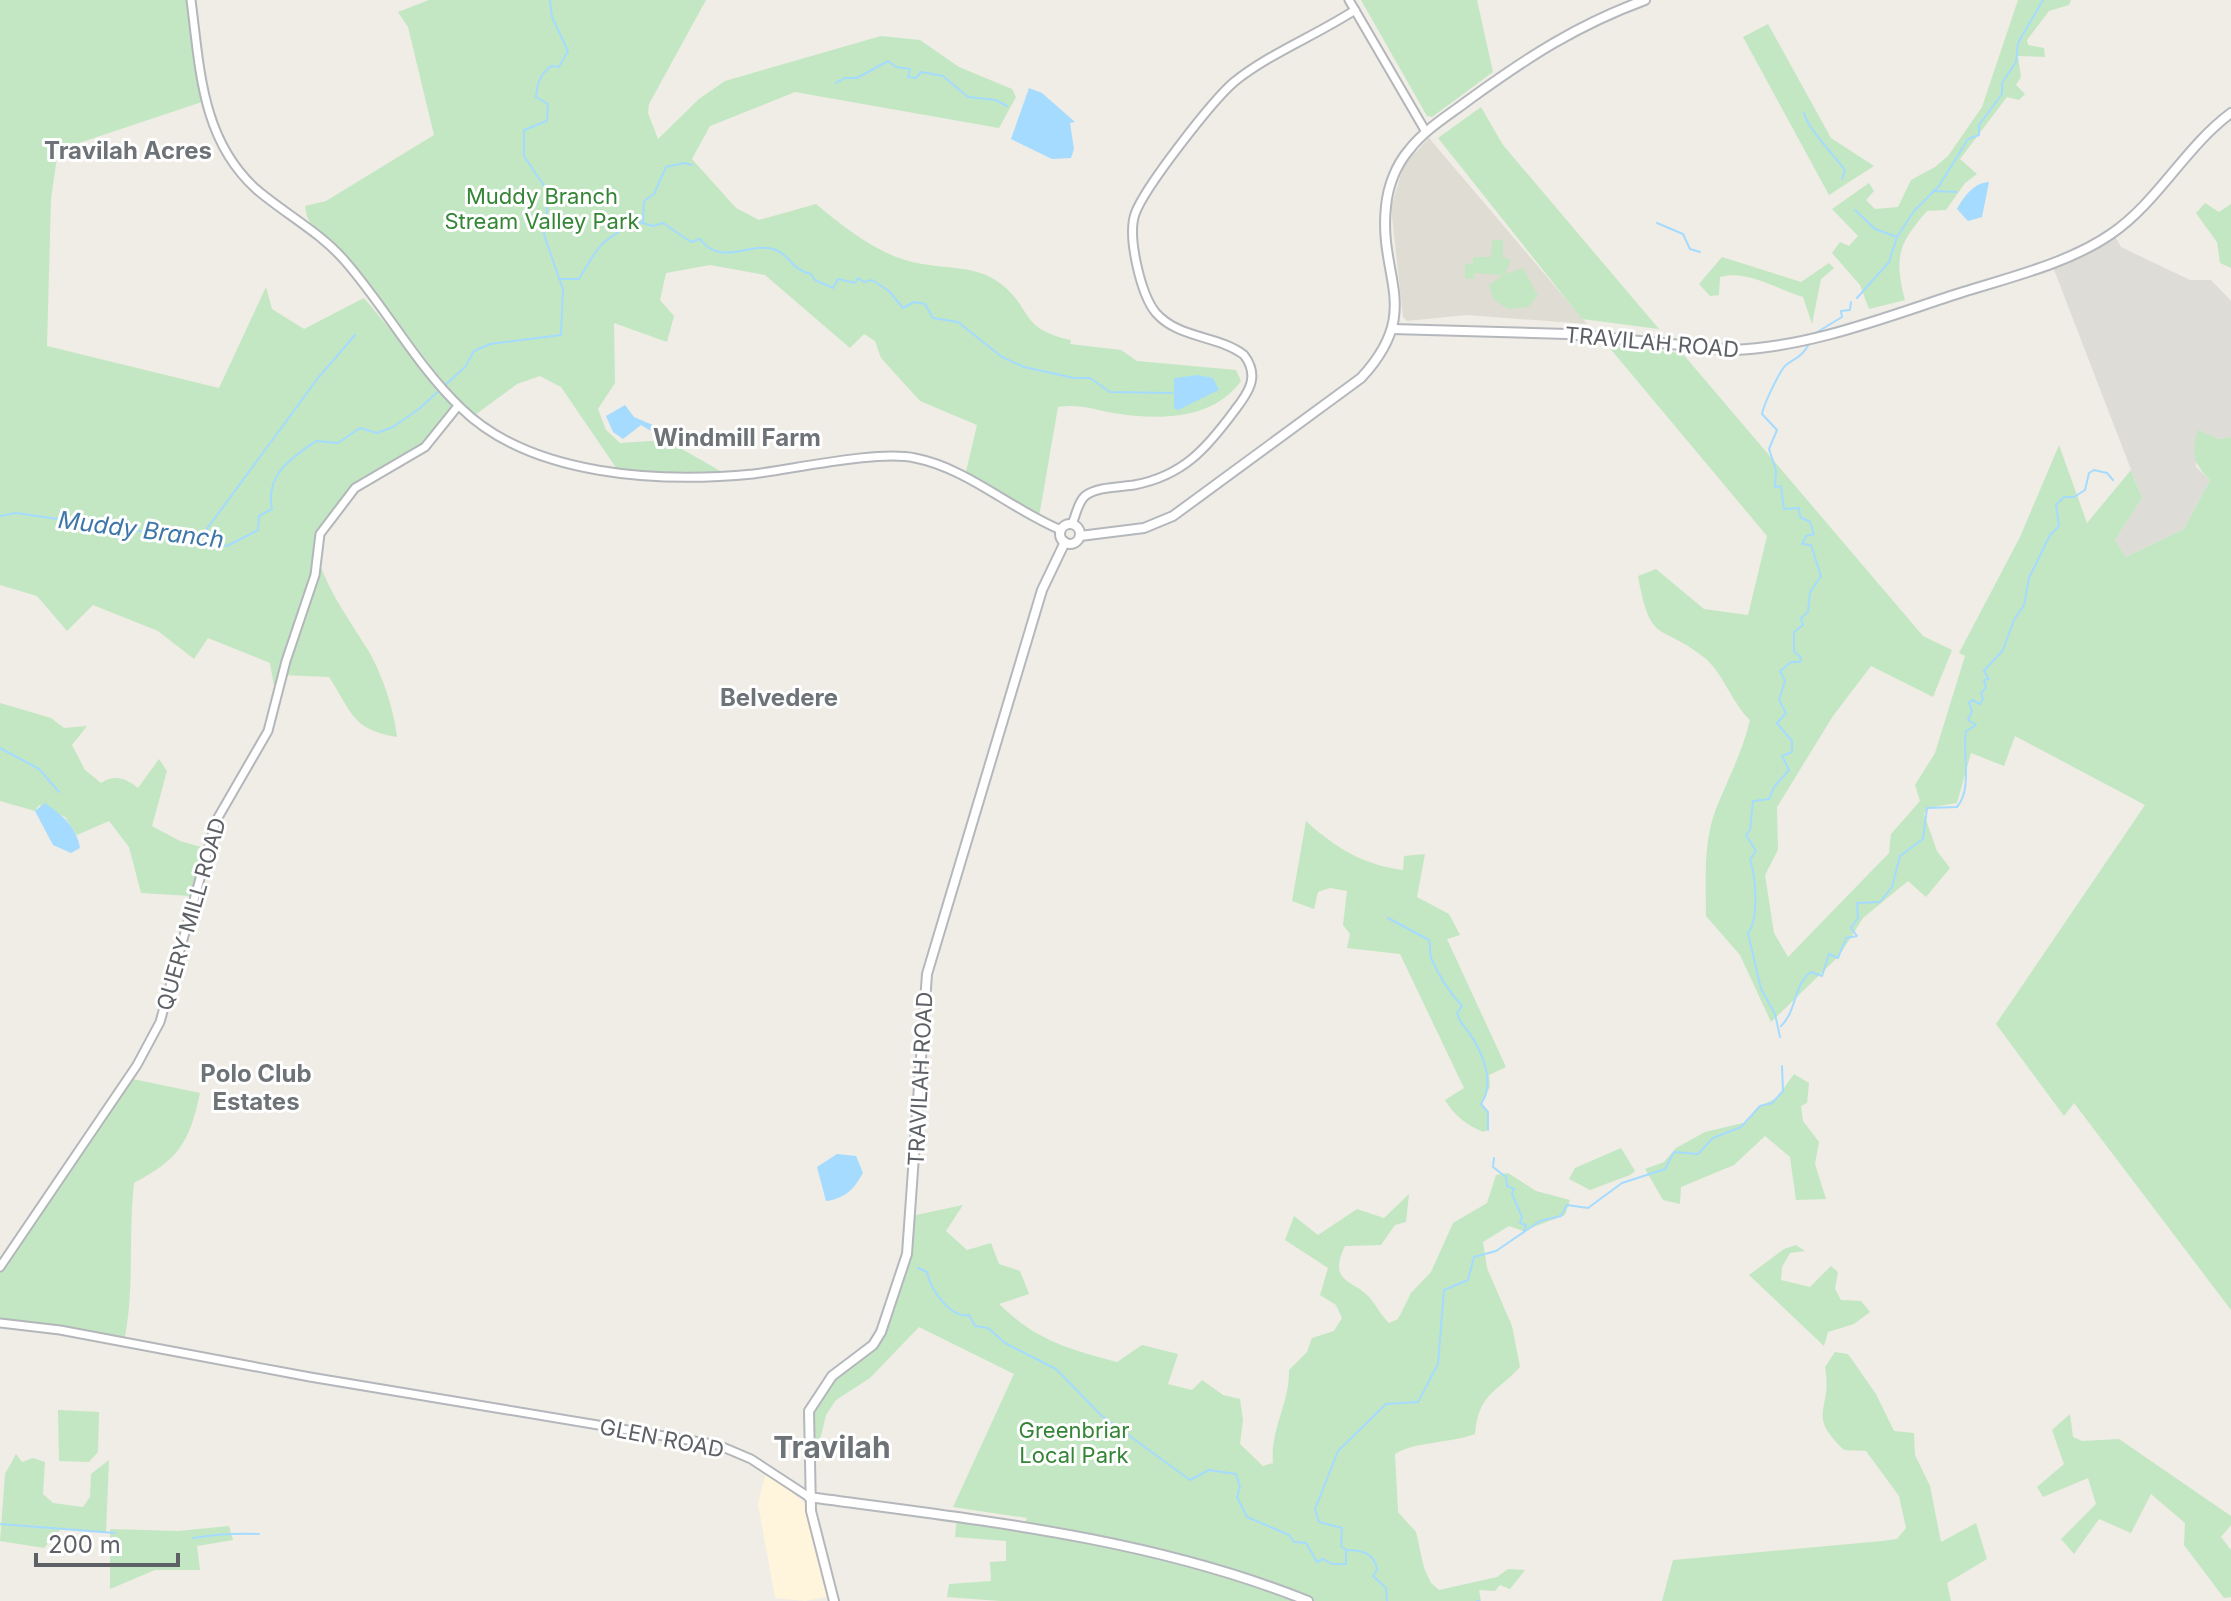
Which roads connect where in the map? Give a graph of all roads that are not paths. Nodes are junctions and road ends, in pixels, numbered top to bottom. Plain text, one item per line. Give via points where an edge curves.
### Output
1 (191, 0) edge
2 (1349, 0) edge
3 (1645, 0) edge
4 (1355, 10) junction
5 (2231, 113) edge
6 (1426, 132) junction
7 (1392, 329) junction
8 (458, 406) junction
9 (1072, 524) junction
10 (1061, 530) junction
11 (1080, 536) junction
12 (1065, 542) junction
13 (0, 1267) edge
14 (0, 1323) edge
15 (809, 1497) junction
16 (834, 1601) edge
17 (1308, 1601) edge

1 - 8 street via 205,100 218,139 256,189 345,261
2 - 4 street
3 - 6 main road via 1569,31
4 - 6 street
4 - 9 street via 1235,82 1182,144 1139,207 1134,236 1140,280 1151,306 1167,323 1244,355 1252,372 1251,389 1184,467 1156,479 1089,493
5 - 7 main road, TRAVILAH ROAD via 2130,218 2096,243 1823,336 1733,350 1567,334
6 - 7 main road via 1396,170 1386,205 1396,292
7 - 11 main road via 1381,354 1361,378 1189,506 1144,528
8 - 10 street via 486,429 523,446 601,471 719,476 912,457
8 - 13 street, QUERY MILL ROAD via 425,447 346,498 320,534 315,575 268,731 216,821 152,1041
9 - 10 main road
9 - 11 main road
10 - 12 main road
11 - 12 main road via 1074,543
12 - 15 main road, TRAVILAH ROAD via 1042,590 927,974 907,1254 873,1345 832,1376 812,1403
14 - 15 street, GLEN ROAD via 718,1445 751,1459
15 - 16 main road, TRAVILAH ROAD
15 - 17 main road, GLEN ROAD via 1059,1531

